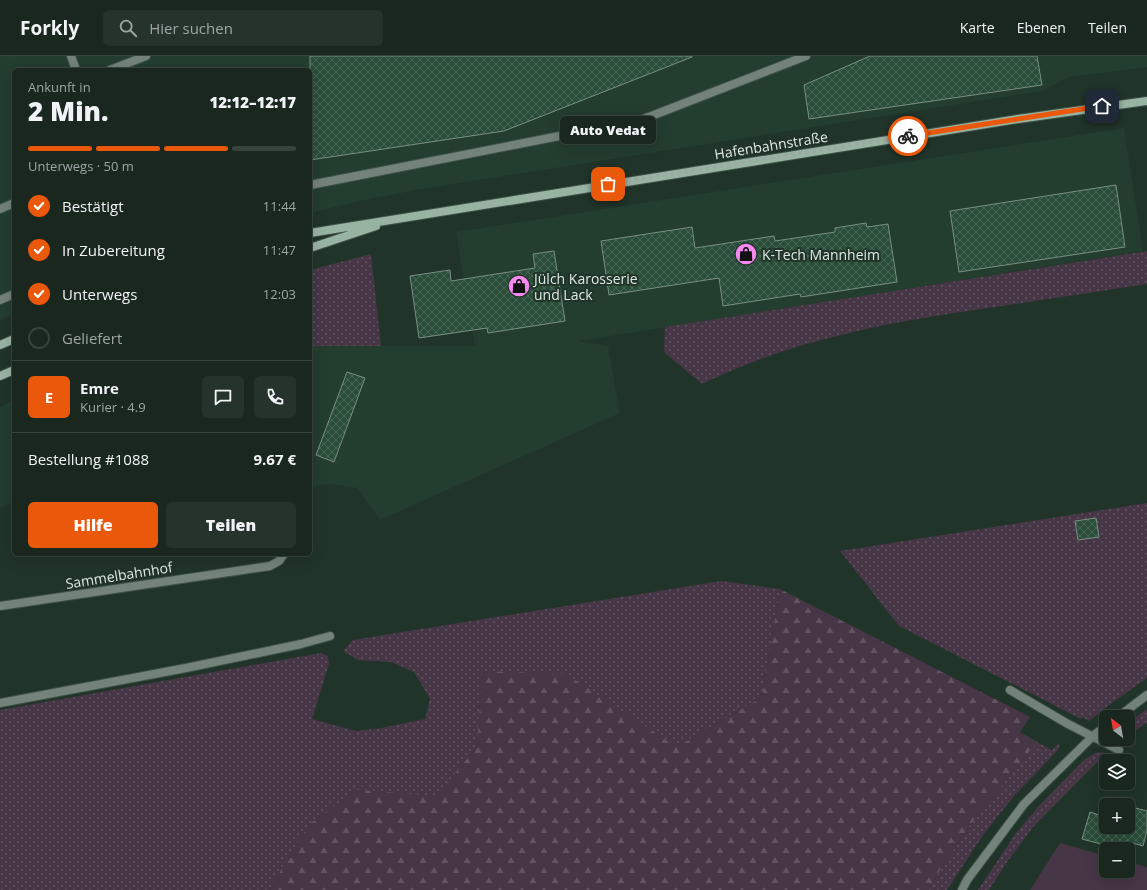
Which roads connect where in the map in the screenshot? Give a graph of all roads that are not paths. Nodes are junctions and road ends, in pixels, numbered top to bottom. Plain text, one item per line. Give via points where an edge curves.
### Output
1 (71, 56) edge
2 (146, 56) edge
3 (806, 56) edge
4 (75, 68) edge
5 (115, 68) edge
6 (1147, 101) edge
7 (312, 185) edge
8 (12, 204) edge
9 (0, 208) edge
10 (399, 218) junction
11 (312, 233) edge
12 (312, 247) edge
13 (12, 295) edge
14 (0, 300) edge
15 (12, 340) edge
16 (0, 346) edge
17 (12, 371) edge
18 (0, 376) edge
19 (283, 556) edge
20 (0, 606) edge
21 (330, 636) dead end
22 (1010, 690) dead end
23 (1147, 695) edge
24 (0, 703) edge
25 (1127, 710) edge
26 (1099, 731) edge
27 (1093, 736) junction
28 (1119, 750) dead end
29 (962, 890) edge

1 - 4 street
2 - 5 street
3 - 7 street via 641,120
6 - 10 main road, Hafenbahnstraße via 1018,119
8 - 9 street
10 - 11 main road, Hafenbahnstraße
10 - 12 main road, Hafenbahnstraße
13 - 14 street
15 - 16 main road
17 - 18 main road
19 - 20 street, Sammelbahnhof via 270,566
21 - 24 street via 194,666
22 - 27 street
23 - 25 street
26 - 27 street
27 - 28 street
27 - 29 street via 1024,804

